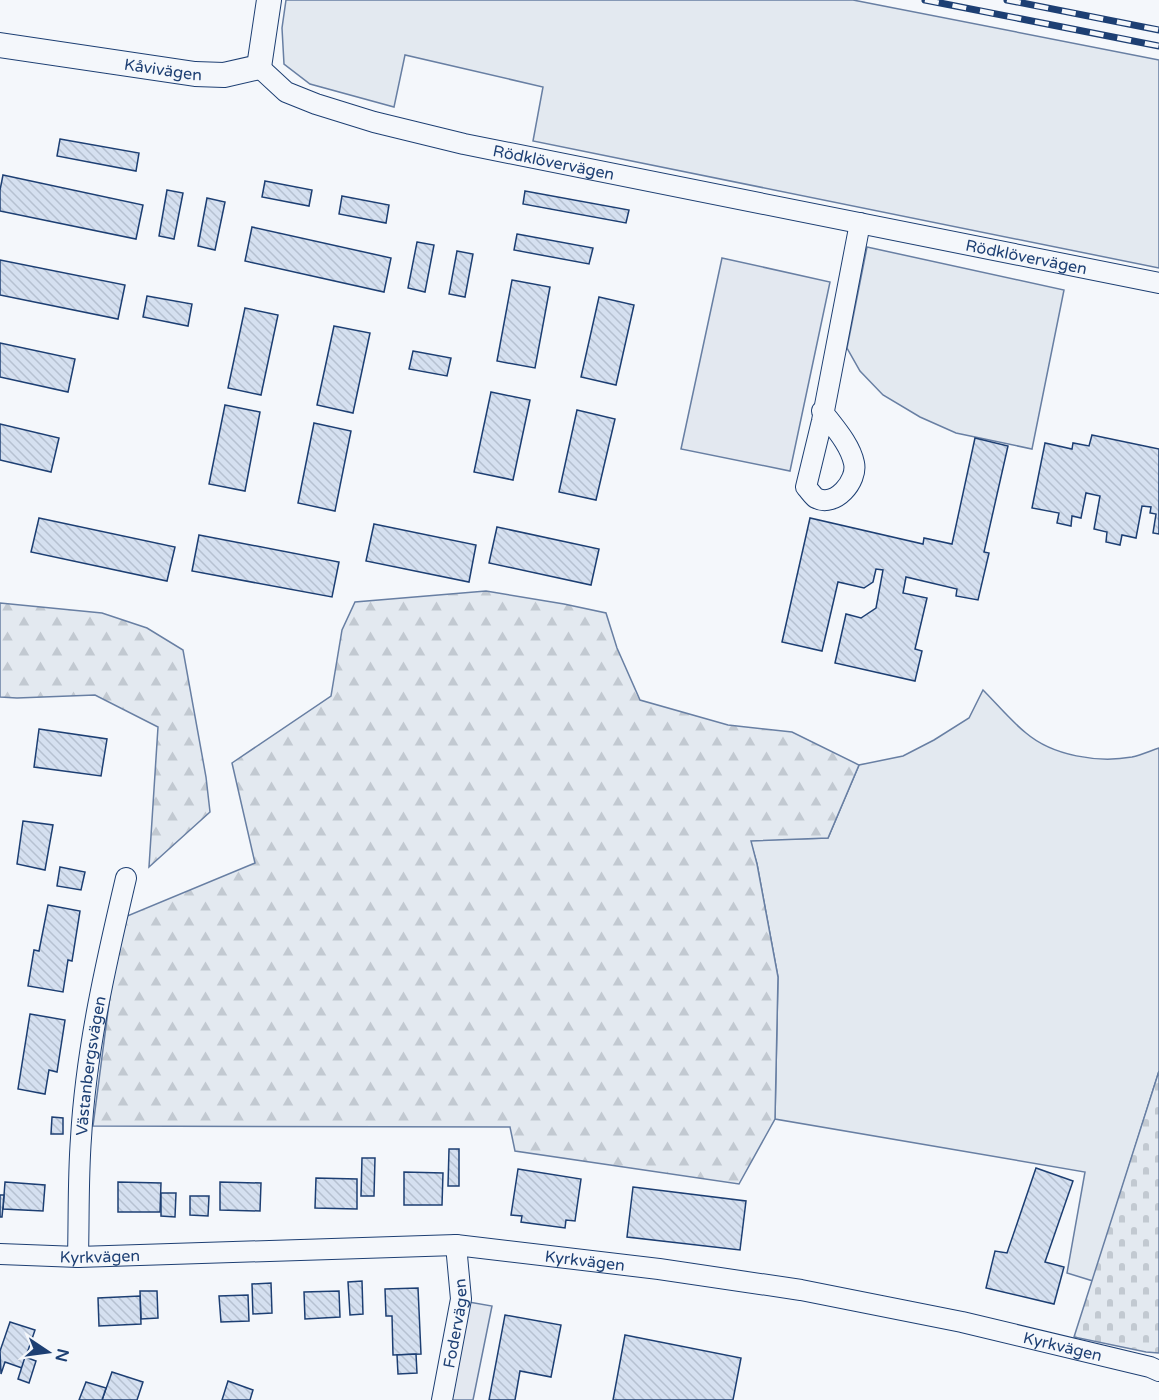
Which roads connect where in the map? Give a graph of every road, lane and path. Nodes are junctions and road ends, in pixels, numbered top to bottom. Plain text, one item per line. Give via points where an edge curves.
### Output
1 (269, 0) edge
2 (0, 45) edge
3 (258, 68) junction
4 (860, 223) junction
5 (1159, 283) edge
6 (822, 411) dead end
7 (126, 878) dead end
8 (456, 1245) junction
9 (0, 1254) edge
10 (78, 1257) junction
11 (1159, 1371) edge
12 (442, 1400) edge

1 - 3 street
2 - 3 street, Kåvivägen via 195,74 224,75
3 - 4 street, Rödklövervägen via 286,92 374,122 464,144
4 - 5 street, Rödklövervägen
4 - 6 street
7 - 10 street, Västanbergsvägen via 103,977 89,1069 81,1137
8 - 10 street, Kyrkvägen
8 - 11 street, Kyrkvägen via 801,1290 962,1322
8 - 12 street, Fodervägen via 461,1299
9 - 10 street, Kyrkvägen

